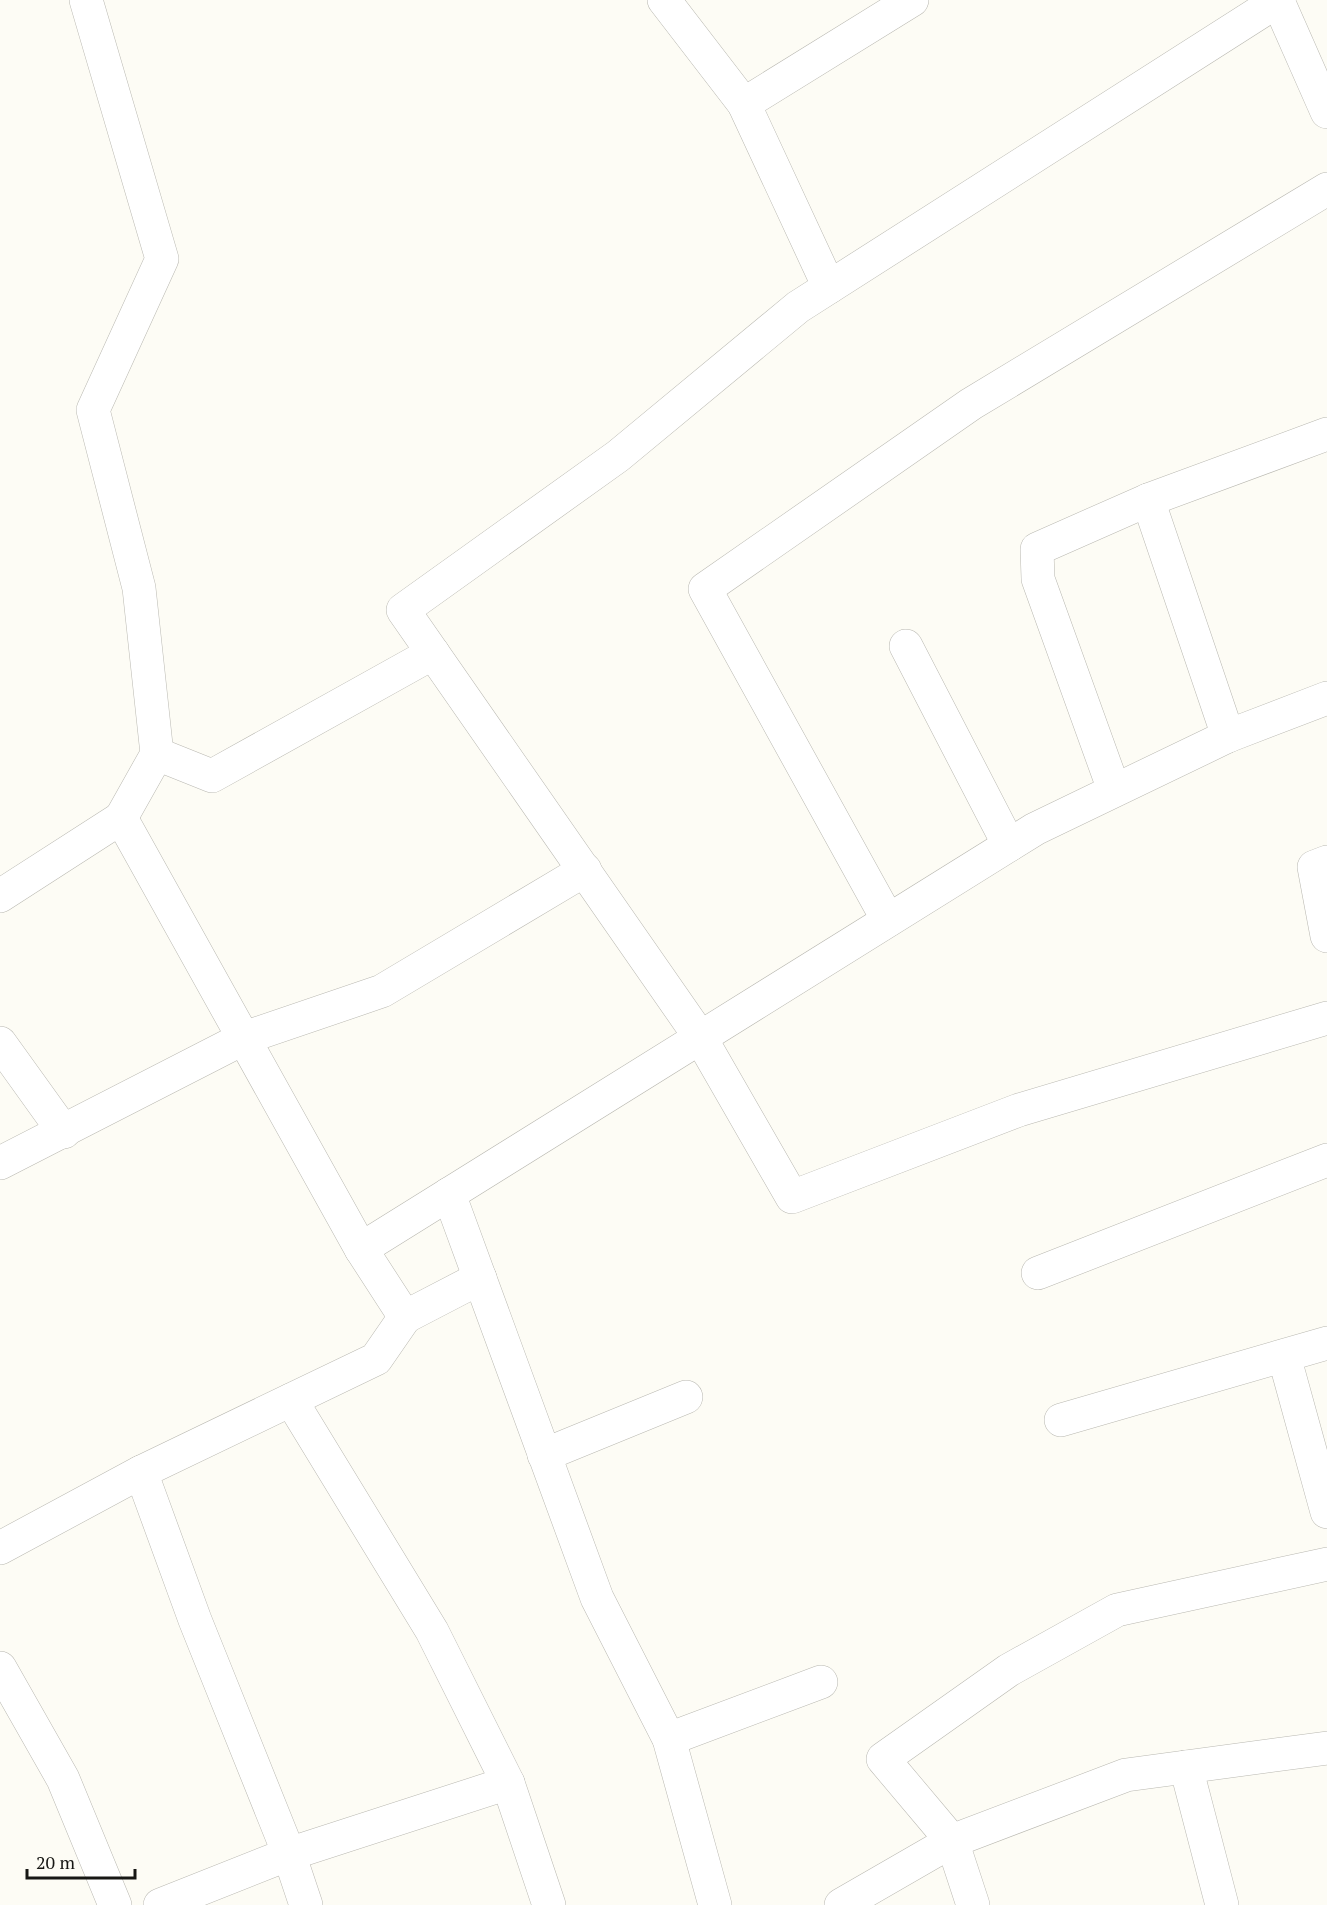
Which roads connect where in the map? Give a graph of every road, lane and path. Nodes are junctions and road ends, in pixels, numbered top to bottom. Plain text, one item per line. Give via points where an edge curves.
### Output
1 (86, 0) edge
2 (664, 0) edge
3 (912, 0) edge
4 (1278, 0) edge
5 (744, 104) junction
6 (1327, 112) edge
7 (1327, 189) edge
8 (829, 287) junction
9 (1327, 434) edge
10 (1148, 500) junction
11 (906, 646) dead end
12 (433, 653) junction
13 (1327, 698) edge
14 (1228, 736) junction
15 (157, 754) junction
16 (1114, 790) junction
17 (121, 818) junction
18 (1009, 845) junction
19 (1327, 862) edge
20 (585, 870) junction
21 (0, 896) edge
22 (888, 920) junction
23 (1327, 936) edge
24 (1327, 1018) edge
25 (700, 1037) junction
26 (244, 1038) junction
27 (0, 1043) edge
28 (64, 1132) junction
29 (1327, 1161) edge
30 (0, 1163) edge
31 (449, 1194) junction
32 (361, 1249) junction
33 (1038, 1273) dead end
34 (480, 1278) junction
35 (405, 1317) junction
36 (1327, 1343) edge
37 (1284, 1356) junction
38 (686, 1397) dead end
39 (291, 1400) junction
40 (1061, 1420) dead end
41 (544, 1455) junction
42 (141, 1472) junction
43 (1327, 1512) edge
44 (0, 1548) edge
45 (1327, 1564) edge
46 (0, 1668) edge
47 (821, 1682) dead end
48 (669, 1739) junction
49 (1327, 1748) edge
50 (1186, 1767) junction
51 (508, 1783) junction
52 (952, 1841) junction
53 (289, 1854) junction
54 (115, 1905) edge
55 (160, 1905) edge
56 (306, 1905) edge
57 (549, 1905) edge
58 (716, 1905) edge
59 (841, 1905) edge
60 (974, 1905) edge
61 (1222, 1905) edge

1 - 15 street via 162,260 93,410 139,588
2 - 5 street
3 - 5 street
4 - 6 street
4 - 8 street
5 - 8 street
7 - 22 street via 971,404 705,589
8 - 12 street via 798,307 618,456 403,610
9 - 10 street
10 - 14 street
10 - 16 street via 1037,549 1038,579
11 - 18 street
12 - 15 street via 212,776
12 - 20 street
13 - 14 street
14 - 16 street
15 - 17 street
16 - 18 street
17 - 21 street
17 - 26 street
18 - 22 street
19 - 23 street via 1314,867
20 - 25 street
20 - 26 street via 382,991
22 - 25 street
24 - 25 street via 1019,1110 792,1197
25 - 31 street
26 - 28 street
26 - 32 street
27 - 28 street
28 - 30 street
29 - 33 street
31 - 32 street
31 - 34 street
32 - 35 street
34 - 35 street
34 - 41 street
35 - 39 street via 376,1359
36 - 37 street
37 - 40 street
37 - 43 street
38 - 41 street
39 - 42 street
39 - 51 street via 432,1631
41 - 48 street via 597,1598
42 - 44 street
42 - 53 street via 195,1620
45 - 52 street via 1117,1610 1009,1670 883,1759
46 - 54 street via 63,1779
47 - 48 street
48 - 58 street
49 - 50 street
50 - 52 street via 1126,1775
50 - 61 street
51 - 53 street
51 - 57 street
52 - 59 street
52 - 60 street
53 - 55 street
53 - 56 street

